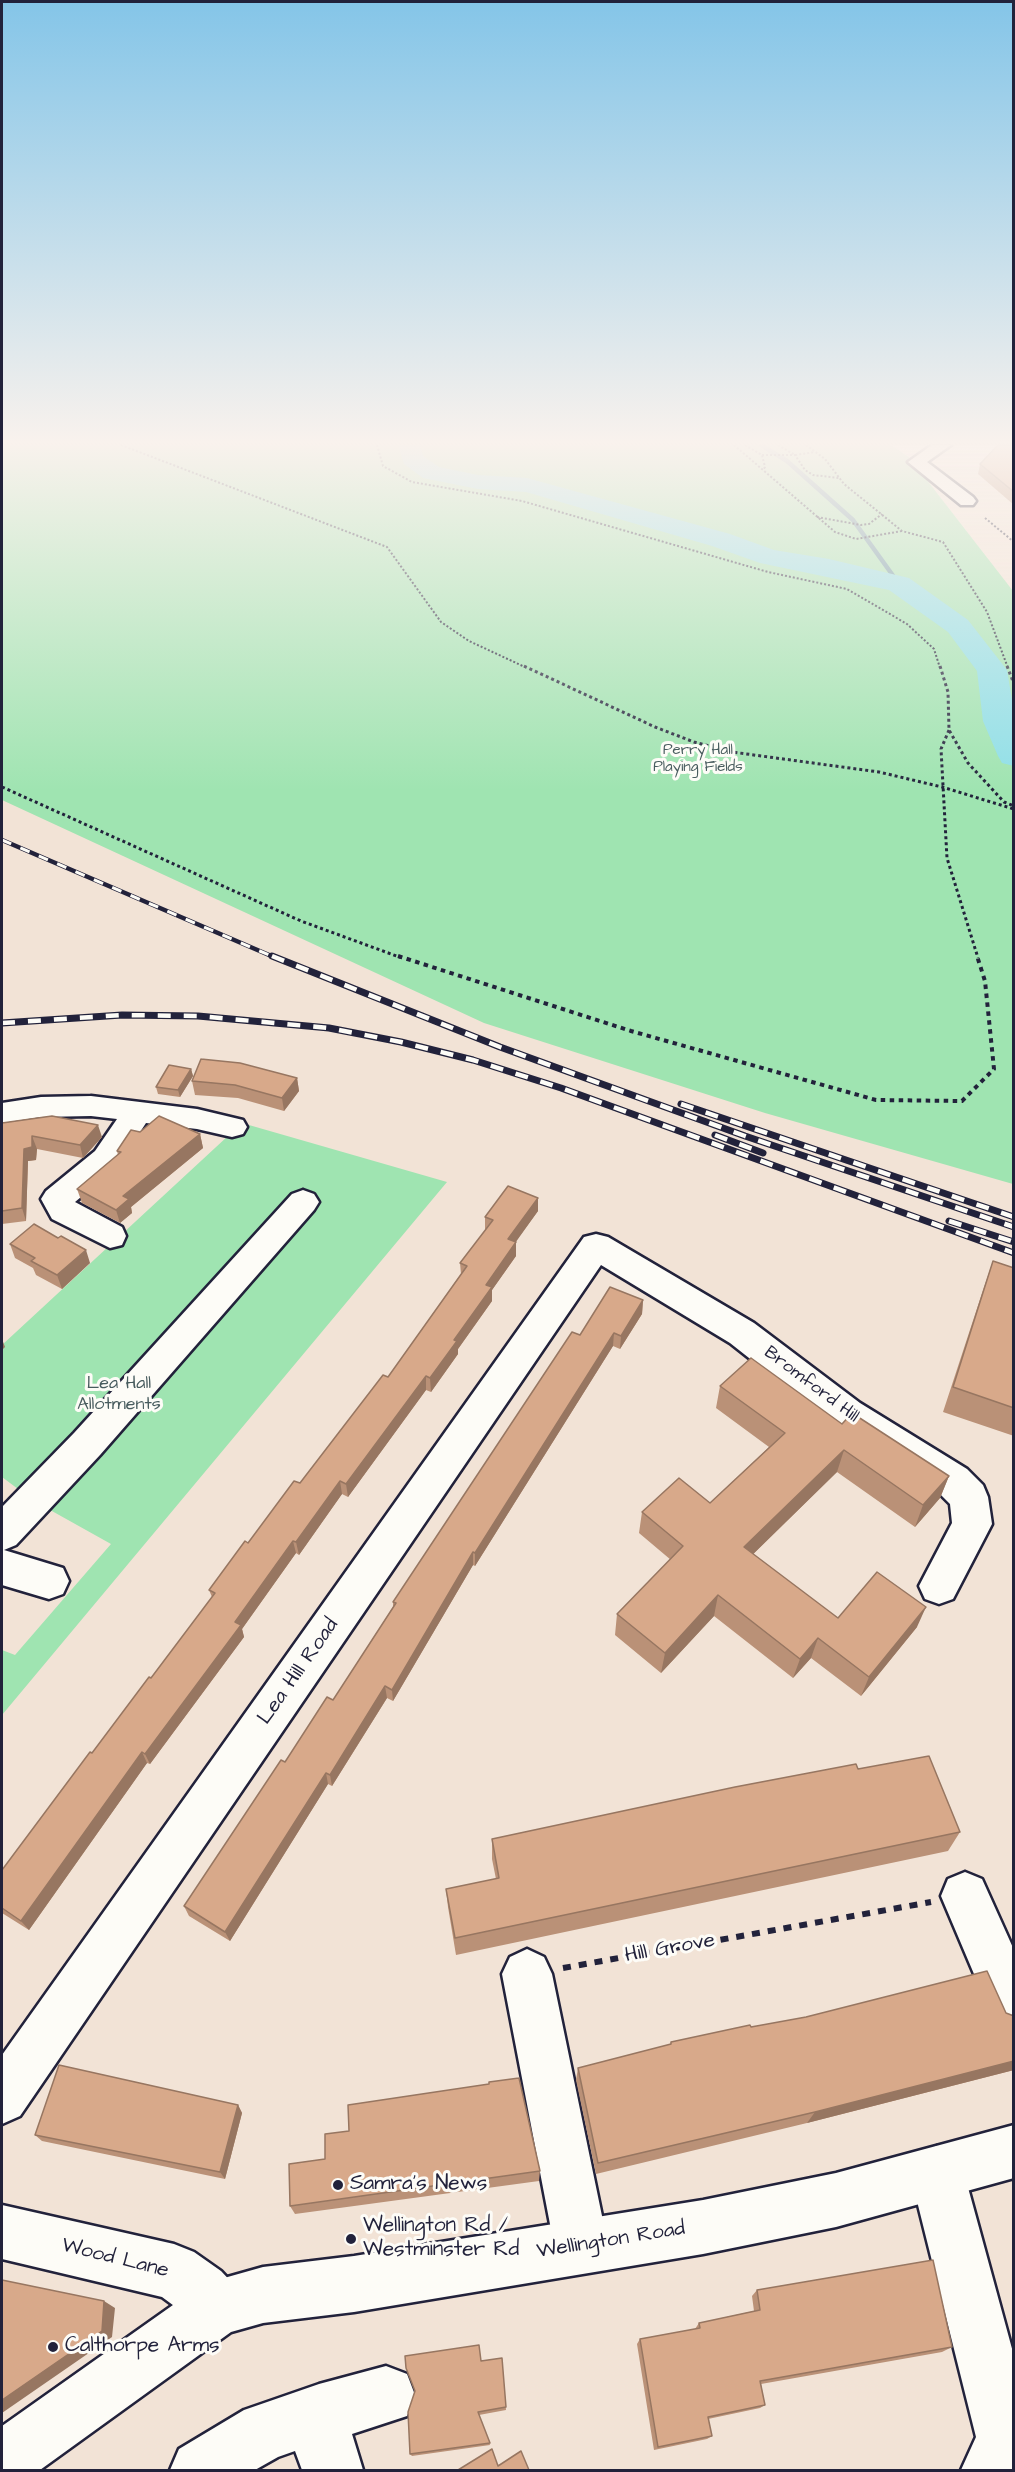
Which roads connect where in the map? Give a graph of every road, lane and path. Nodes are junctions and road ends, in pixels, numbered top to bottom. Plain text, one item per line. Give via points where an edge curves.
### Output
1 (397, 560) edge
2 (728, 560) edge
3 (955, 560) edge
4 (1014, 684) edge
5 (950, 730) junction
6 (2, 787) edge
7 (942, 787) junction
8 (1014, 808) edge
9 (138, 1112) junction
10 (2, 1113) edge
11 (232, 1127) dead end
12 (303, 1202) dead end
13 (110, 1236) dead end
14 (596, 1246) joint
15 (2, 1533) edge
16 (2, 1567) edge
17 (49, 1581) dead end
18 (939, 1586) dead end
19 (965, 1896) joint
20 (527, 1974) joint
21 (1014, 2008) edge
22 (2, 2098) edge
23 (1014, 2151) edge
24 (937, 2173) junction
25 (2, 2232) edge
26 (581, 2246) junction
27 (217, 2308) junction
28 (386, 2395) dead end
29 (319, 2413) junction
30 (2, 2462) edge
31 (200, 2470) edge
32 (333, 2470) edge
33 (991, 2470) edge

1 - 7 path via 441,622 469,641 655,727 732,752 879,772
2 - 5 path via 847,589 907,624 934,649 948,692
3 - 4 path via 987,612
5 - 7 path via 941,750
5 - 8 path via 968,763
6 - 7 path via 301,921 436,970 631,1031 876,1100 962,1101 994,1069 985,981 947,858
7 - 8 path
9 - 10 street via 91,1106
9 - 11 street
9 - 13 street via 106,1159 57,1199 63,1211
12 - 15 street
14 - 18 street, Bromford Hill via 742,1333 847,1414 953,1481 969,1497 972,1524
14 - 22 street, Lea Hill Road
16 - 17 street
19 - 20 path, Hill Grove
19 - 21 street
20 - 26 street
23 - 24 street, Wellington Road
24 - 26 street, Wellington Road via 836,2200
24 - 33 street via 1007,2441
25 - 27 street, Wood Lane via 174,2272 201,2290
26 - 27 street, Wellington Road via 263,2295
27 - 30 street, Wellington Road
28 - 29 street
29 - 31 street via 265,2431
29 - 32 street via 325,2454

